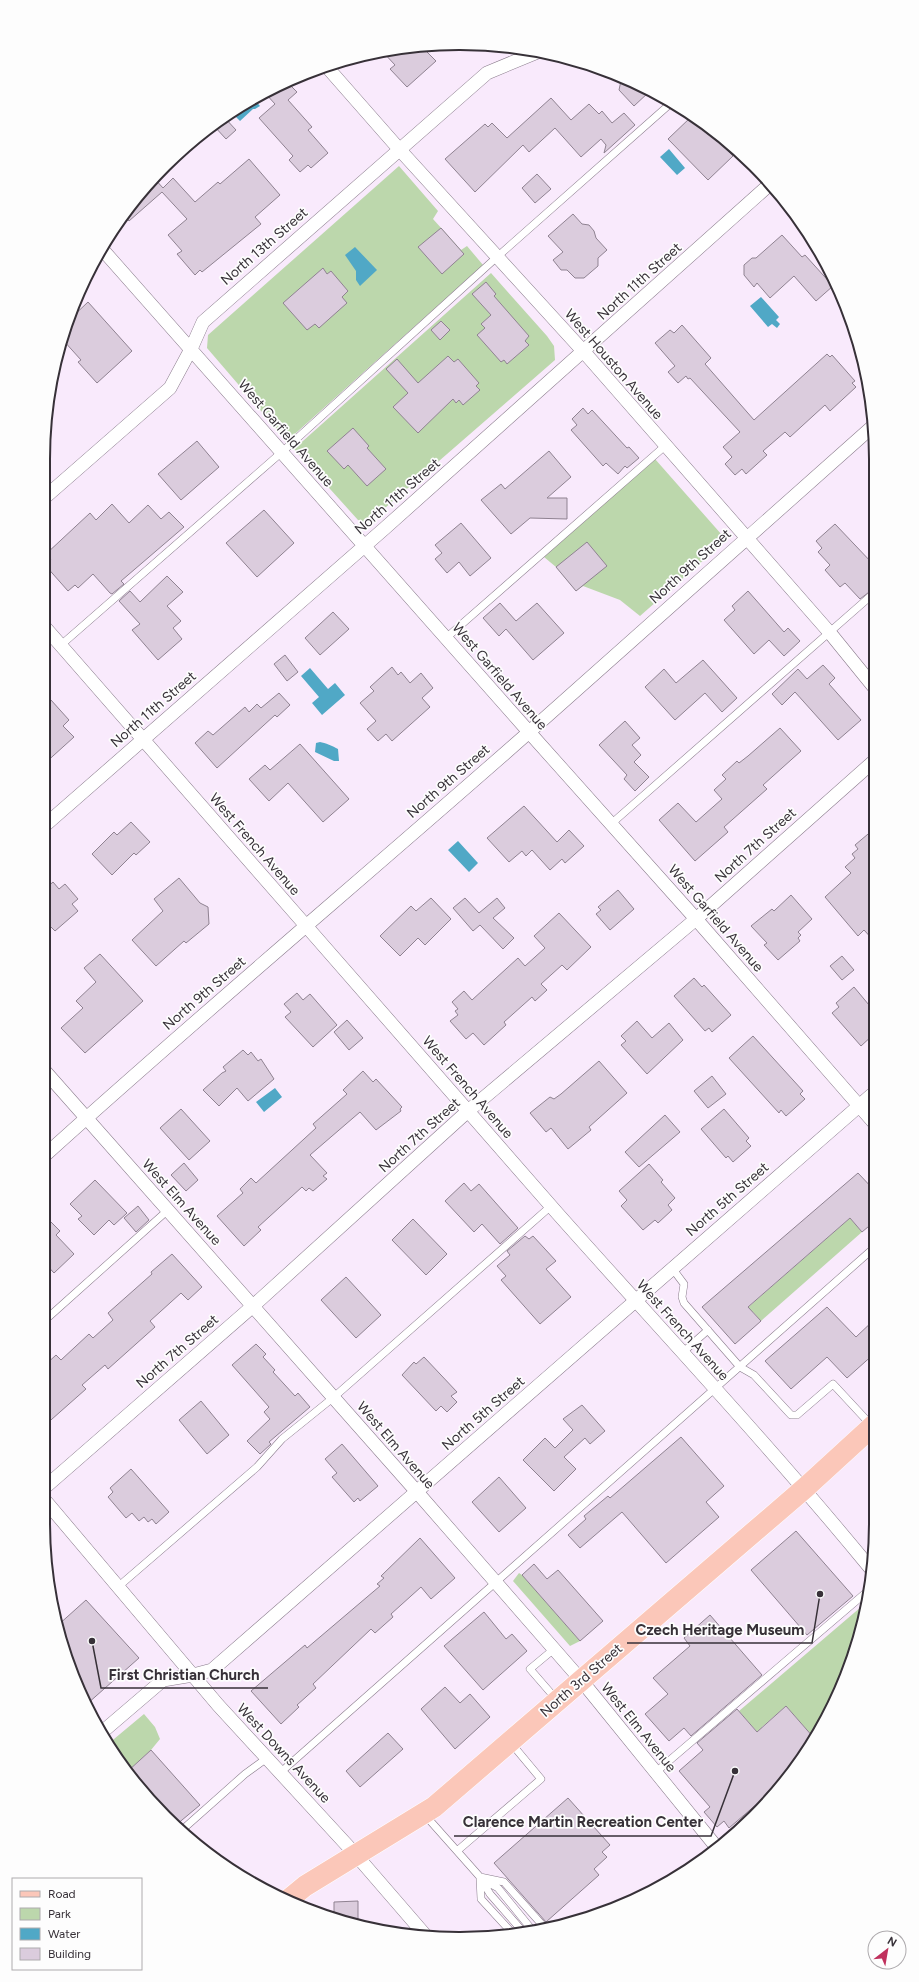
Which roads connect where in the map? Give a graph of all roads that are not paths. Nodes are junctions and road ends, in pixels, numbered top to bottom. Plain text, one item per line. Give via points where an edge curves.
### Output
1 (527, 56) edge
2 (331, 71) edge
3 (667, 107) edge
4 (399, 150) junction
5 (766, 188) edge
6 (106, 253) edge
7 (497, 257) junction
8 (191, 349) junction
9 (584, 352) junction
10 (868, 431) edge
11 (665, 446) junction
12 (282, 452) junction
13 (50, 493) edge
14 (745, 538) junction
15 (365, 546) junction
16 (869, 598) edge
17 (50, 633) edge
18 (830, 633) junction
19 (446, 638) junction
20 (61, 645) junction
21 (869, 681) edge
22 (528, 732) junction
23 (143, 739) junction
24 (869, 765) edge
25 (50, 822) edge
26 (611, 824) junction
27 (696, 919) junction
28 (304, 926) junction
29 (50, 1077) edge
30 (869, 1097) edge
31 (859, 1106) junction
32 (468, 1111) junction
33 (869, 1117) edge
34 (86, 1118) junction
35 (50, 1151) edge
36 (551, 1206) junction
37 (168, 1210) junction
38 (869, 1252) edge
39 (672, 1268) junction
40 (634, 1300) junction
41 (253, 1306) junction
42 (50, 1316) edge
43 (708, 1330) junction
44 (682, 1353) junction
45 (740, 1367) junction
46 (715, 1389) junction
47 (334, 1397) junction
48 (869, 1419) edge
49 (869, 1429) edge
50 (50, 1483) edge
51 (805, 1488) junction
52 (417, 1492) junction
53 (50, 1506) edge
54 (866, 1563) edge
55 (496, 1583) junction
56 (119, 1586) junction
57 (862, 1596) edge
58 (554, 1649) junction
59 (193, 1675) junction
60 (581, 1680) junction
61 (557, 1701) junction
62 (106, 1728) edge
63 (510, 1741) junction
64 (267, 1758) junction
65 (281, 1772) junction
66 (656, 1772) junction
67 (423, 1813) junction
68 (186, 1827) edge
69 (713, 1843) edge
70 (457, 1851) junction
71 (356, 1855) junction
72 (480, 1878) junction
73 (292, 1896) edge
74 (541, 1924) edge
75 (529, 1925) edge
76 (519, 1927) edge
77 (508, 1929) edge
78 (420, 1930) edge

1 - 4 street, North 13th Street via 487,73
2 - 4 street, West Houston Avenue
3 - 7 lane
4 - 7 street, West Houston Avenue
4 - 8 street, North 13th Street via 203,322
5 - 9 street, North 11th Street
6 - 8 street, West Garfield Avenue
7 - 9 street, West Houston Avenue
7 - 12 lane
8 - 12 street, West Garfield Avenue
8 - 13 street, North 13th Street via 170,388
9 - 11 street, West Houston Avenue
9 - 15 street, North 11th Street
10 - 14 street, North 9th Street
11 - 14 street, West Houston Avenue
11 - 19 lane
12 - 15 street, West Garfield Avenue
12 - 20 lane
14 - 18 street, West Houston Avenue
14 - 22 street, North 9th Street
15 - 19 street, West Garfield Avenue
15 - 23 street, North 11th Street
16 - 18 lane
17 - 20 street, West French Avenue
18 - 21 street, West Houston Avenue
18 - 26 lane
19 - 22 street, West Garfield Avenue
20 - 23 street, West French Avenue
22 - 26 street, West Garfield Avenue
22 - 28 street, North 9th Street
23 - 25 street, North 11th Street
23 - 28 street, West French Avenue
24 - 27 street, North 7th Street
26 - 27 street, West Garfield Avenue
27 - 31 street, West Garfield Avenue
27 - 32 street, North 7th Street
28 - 32 street, West French Avenue
28 - 34 street, North 9th Street
29 - 34 street, West Elm Avenue
30 - 31 street, North 5th Street
31 - 33 street, West Garfield Avenue
31 - 39 street, North 5th Street
32 - 36 street, West French Avenue
32 - 41 street, North 7th Street
34 - 35 street, North 9th Street
34 - 37 street, West Elm Avenue
36 - 40 street, West French Avenue
36 - 47 lane
37 - 41 street, West Elm Avenue
37 - 42 lane
38 - 45 lane
39 - 40 street, North 5th Street
39 - 43 lane via 684,1284 684,1303
40 - 44 street, West French Avenue
40 - 52 street, North 5th Street
41 - 47 street, West Elm Avenue
41 - 50 street, North 7th Street
43 - 44 lane
43 - 45 lane
44 - 46 street, West French Avenue
45 - 46 lane
45 - 48 lane via 754,1375 791,1415 797,1415 833,1384
46 - 51 street, West French Avenue
46 - 55 lane
47 - 52 street, West Elm Avenue
47 - 56 lane via 282,1439 257,1466
49 - 51 main road, North 3rd Street
51 - 54 street, West French Avenue
51 - 60 main road, North 3rd Street
52 - 55 street, West Elm Avenue
52 - 59 street, North 5th Street via 212,1670
53 - 56 street, West Downs Avenue
55 - 58 street, West Elm Avenue
55 - 65 lane
56 - 59 street, West Downs Avenue
57 - 66 lane
58 - 60 street, West Elm Avenue
58 - 61 lane via 530,1669
59 - 62 street, North 5th Street via 163,1680
59 - 64 street, West Downs Avenue
60 - 61 main road, North 3rd Street
60 - 66 street, West Elm Avenue
61 - 63 main road, North 3rd Street
63 - 67 main road, North 3rd Street via 434,1807
63 - 70 lane via 541,1779
64 - 65 street, West Downs Avenue
64 - 68 lane
65 - 71 street, West Downs Avenue
66 - 69 street, West Elm Avenue
67 - 70 lane
67 - 71 main road, North 3rd Street
70 - 72 lane
71 - 73 main road, North 3rd Street
71 - 78 street, West Downs Avenue
72 - 74 lane via 504,1882
72 - 75 lane via 498,1888
72 - 76 lane via 490,1894
72 - 77 lane via 480,1899

